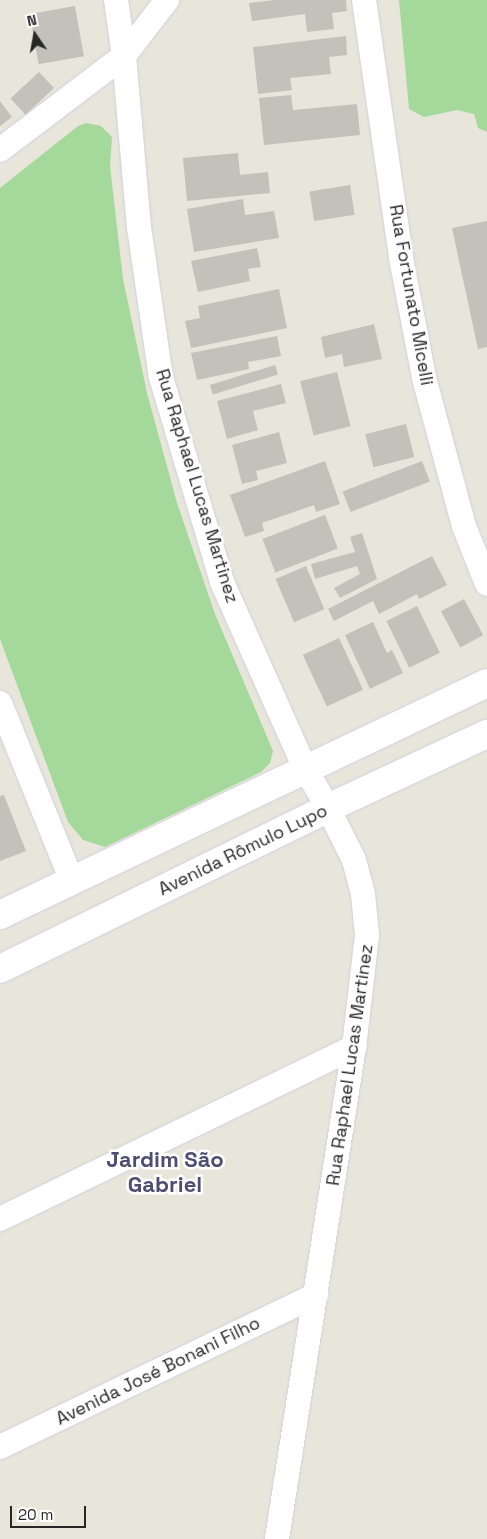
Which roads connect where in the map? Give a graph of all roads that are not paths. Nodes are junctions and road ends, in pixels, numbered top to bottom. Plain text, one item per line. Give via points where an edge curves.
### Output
1 (116, 0) edge
2 (167, 0) edge
3 (364, 0) edge
4 (124, 56) junction
5 (0, 150) edge
6 (487, 584) edge
7 (487, 683) edge
8 (0, 703) edge
9 (487, 734) edge
10 (305, 768) junction
11 (328, 808) junction
12 (72, 881) junction
13 (0, 915) edge
14 (0, 969) edge
15 (354, 1047) junction
16 (0, 1219) edge
17 (316, 1295) junction
18 (0, 1447) edge
19 (277, 1539) edge

1 - 4 street, Rua Raphael Lucas Martinez
2 - 4 street
3 - 6 street, Rua Fortunato Micelli via 401,258 424,378 464,526
4 - 5 street
4 - 10 street, Rua Raphael Lucas Martinez via 139,227 161,376 222,582
7 - 10 street
8 - 12 street
9 - 11 street, Avenida Rômulo Lupo
10 - 11 street, Rua Raphael Lucas Martinez
10 - 12 street
11 - 14 street, Avenida Rômulo Lupo
11 - 15 street, Rua Raphael Lucas Martinez via 354,860 363,894 367,936
12 - 13 street
15 - 16 street
15 - 17 street, Rua Raphael Lucas Martinez
17 - 18 street, Avenida José Bonani Filho
17 - 19 street, Rua Raphael Lucas Martinez

